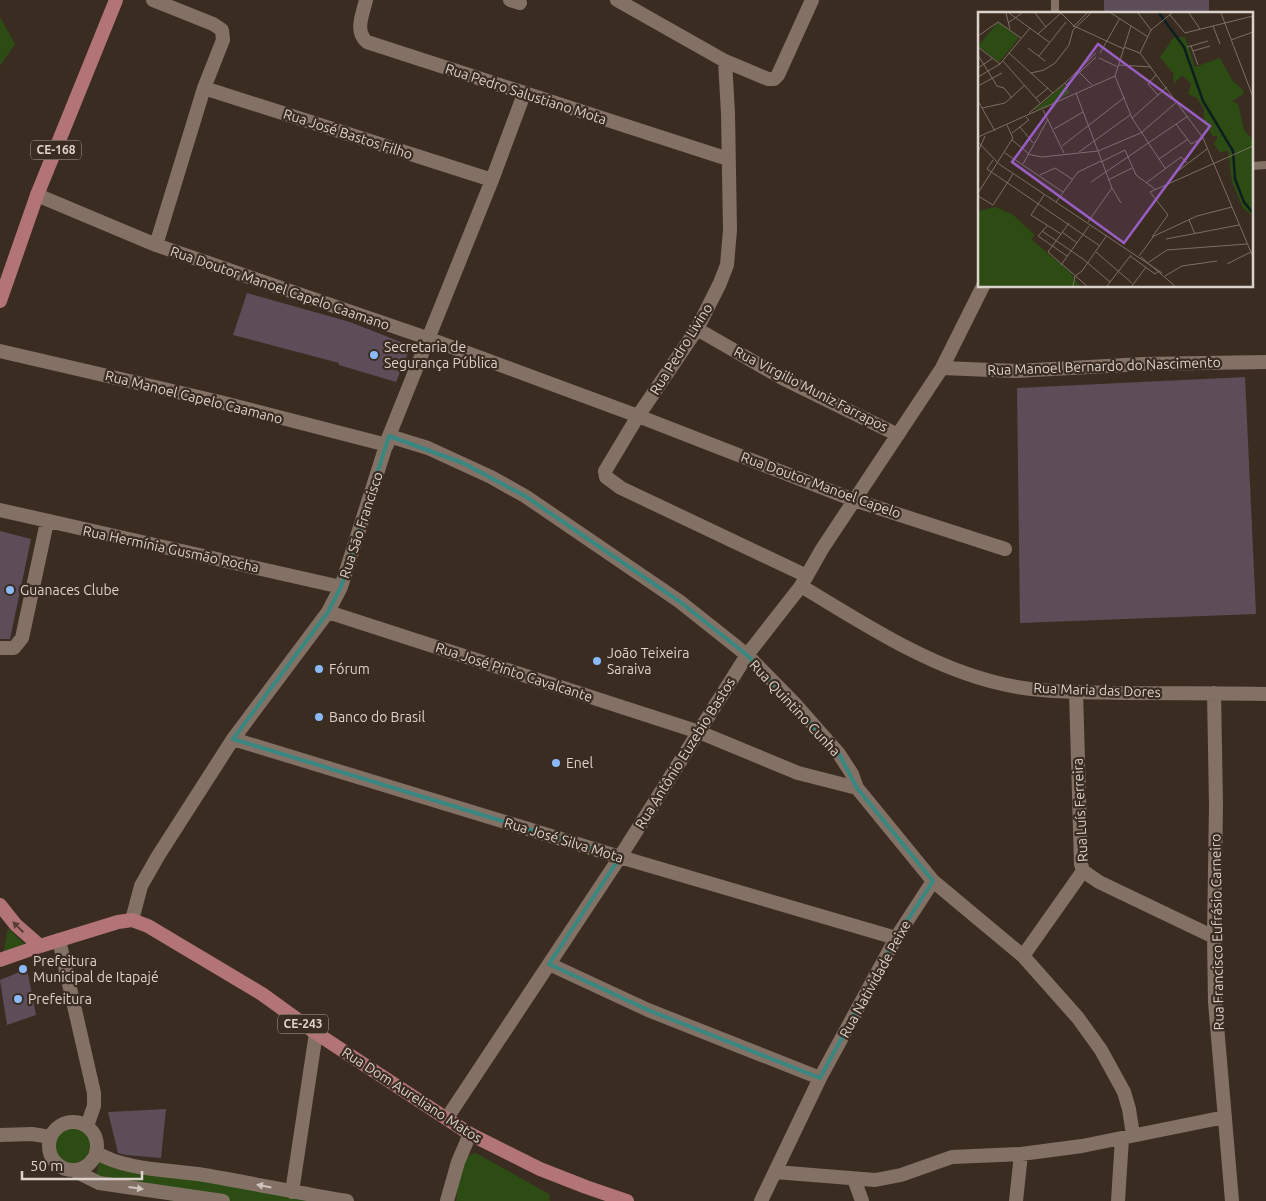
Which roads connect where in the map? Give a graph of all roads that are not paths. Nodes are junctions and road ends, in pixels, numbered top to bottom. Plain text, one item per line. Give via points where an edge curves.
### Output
1 (116, 0) edge
2 (153, 0) edge
3 (366, 0) edge
4 (617, 0) edge
5 (812, 0) edge
6 (725, 61) junction
7 (204, 88) junction
8 (524, 94) junction
9 (728, 159) junction
10 (492, 180) junction
11 (38, 195) junction
12 (156, 245) junction
13 (982, 288) edge
14 (0, 301) edge
15 (697, 329) junction
16 (430, 339) junction
17 (0, 351) edge
18 (1266, 362) edge
19 (942, 368) junction
20 (638, 416) junction
21 (898, 435) junction
22 (388, 441) junction
23 (606, 477) joint
24 (854, 500) junction
25 (0, 510) edge
26 (47, 522) junction
27 (1005, 548) dead end
28 (804, 581) junction
29 (341, 587) junction
30 (328, 612) junction
31 (0, 648) edge
32 (747, 655) junction
33 (1076, 692) junction
34 (1214, 693) junction
35 (1266, 694) edge
36 (699, 732) junction
37 (233, 739) junction
38 (857, 788) junction
39 (620, 857) junction
40 (1083, 871) junction
41 (933, 881) junction
42 (0, 905) edge
43 (132, 920) junction
44 (1214, 937) junction
45 (896, 938) junction
46 (60, 940) junction
47 (40, 946) junction
48 (1023, 956) junction
49 (0, 960) edge
50 (549, 964) junction
51 (316, 1033) junction
52 (820, 1078) junction
53 (1225, 1117) junction
54 (447, 1118) junction
55 (87, 1126) junction
56 (470, 1134) junction
57 (0, 1135) edge
58 (50, 1137) junction
59 (1128, 1137) junction
60 (96, 1152) junction
61 (1021, 1154) junction
62 (73, 1170) junction
63 (775, 1172) junction
64 (854, 1179) junction
65 (292, 1192) junction
66 (223, 1201) edge
67 (346, 1201) edge
68 (447, 1201) edge
69 (627, 1201) edge
70 (761, 1201) edge
71 (862, 1201) edge
72 (1016, 1201) edge
73 (1118, 1201) edge
74 (1232, 1201) edge

1 - 11 main road, CE-168
2 - 7 street via 222,30 223,40
3 - 8 street, Rua Pedro Salustiano Mota via 360,34 367,42
4 - 6 street
5 - 6 street via 774,79 762,78
6 - 9 street, Rua Pedro Livino
7 - 10 street, Rua José Bastos Filho
7 - 12 street
8 - 9 street, Rua Pedro Salustiano Mota
8 - 10 street, Rua São Francisco
9 - 15 street, Rua Pedro Livino via 730,230 726,265
10 - 16 street, Rua São Francisco
11 - 12 street, Rua Doutor Manoel Capelo Caamano
11 - 14 main road, CE-168
12 - 16 street, Rua Doutor Manoel Capelo Caamano
13 - 19 street, Rua Antônio Euzebio Bastos
15 - 20 street, Rua Pedro Livino
15 - 21 street, Rua Virgilio Muniz Farrapos via 782,378
16 - 20 street, Rua Doutor Manoel Capelo Caamano
16 - 22 street, Rua São Francisco
17 - 22 street, Rua Manoel Capelo Caamano
18 - 19 street, Rua Manoel Bernardo do Nascimento via 1016,371
19 - 21 street, Rua Antônio Euzebio Bastos
20 - 23 street, Rua Pedro Livino via 608,464
20 - 24 street, Rua Doutor Manoel Capelo
21 - 24 street, Rua Antônio Euzebio Bastos
22 - 29 street, Rua São Francisco
22 - 32 street, Rua Quintino Cunha via 428,448 525,496 679,601
23 - 28 street, Rua Maria das Dores
24 - 27 street, Rua Doutor Manoel Capelo
24 - 28 street, Rua Antônio Euzebio Bastos
25 - 26 street, Rua Hermínia Gusmão Rocha
26 - 29 street, Rua Hermínia Gusmão Rocha
26 - 31 street via 22,638 14,648
28 - 32 street, Rua Antônio Euzebio Bastos
28 - 33 street, Rua Maria das Dores via 864,624 966,674 999,684
29 - 30 street, Rua São Francisco
30 - 36 street, Rua José Pinto Cavalcante
30 - 37 street, Rua São Francisco
32 - 36 street, Rua Antônio Euzebio Bastos
32 - 38 street, Rua Quintino Cunha via 824,735 852,774
33 - 34 street, Rua Maria das Dores
33 - 40 street, Rua Luís Ferreira
34 - 35 street, Rua Maria das Dores
34 - 44 street, Rua Francisco Eufrásio Carneiro
36 - 38 street, Rua José Pinto Cavalcante via 798,773
36 - 39 street, Rua Antônio Euzebio Bastos
37 - 39 street, Rua José Silva Mota
37 - 43 street, Rua São Francisco via 141,886
38 - 41 street, Rua Quintino Cunha
39 - 45 street, Rua José Silva Mota
39 - 50 street, Rua Antônio Euzebio Bastos
40 - 44 street, Rua Luís Ferreira via 1099,882
40 - 48 street
41 - 45 street, Rua Natividade Peixe
41 - 48 street, Rua Quintino Cunha
47 -> 42 main road via 16,925
43 - 46 main road
43 - 51 main road, Rua Dom Aureliano Matos / CE-243 via 155,930 262,994
44 - 53 street, Rua Francisco Eufrásio Carneiro via 1215,1002
45 - 52 street, Rua Natividade Peixe
46 - 47 main road
46 - 55 street via 94,1094 94,1106
47 - 49 main road
48 - 59 street, Rua Quintino Cunha via 1078,1018 1101,1050 1124,1092 1129,1109
50 - 52 street via 648,1010
50 - 54 street, Rua Antônio Euzebio Bastos
51 - 54 main road, Rua Dom Aureliano Matos / CE-243
51 - 65 street
52 - 63 street, Rua Natividade Peixe
53 - 59 street
53 - 74 street, Rua Francisco Eufrásio Carneiro
54 - 56 main road, Rua Dom Aureliano Matos / CE-243
55 - 58 street via 66,1122 53,1130
55 - 60 street via 96,1137
56 - 68 street
56 - 69 main road, Rua Dom Aureliano Matos / CE-243 via 540,1169
57 - 58 street
58 - 62 street via 49,1153 53,1160 65,1169
59 - 61 street
59 - 73 street, Rua Quintino Cunha
60 - 62 street via 88,1165
65 -> 60 street via 122,1163
61 - 64 street via 952,1157 902,1175 875,1180
61 - 72 street
62 -> 66 street via 99,1182
63 - 64 street
63 - 70 street, Rua Natividade Peixe
64 - 71 street
65 - 67 street

